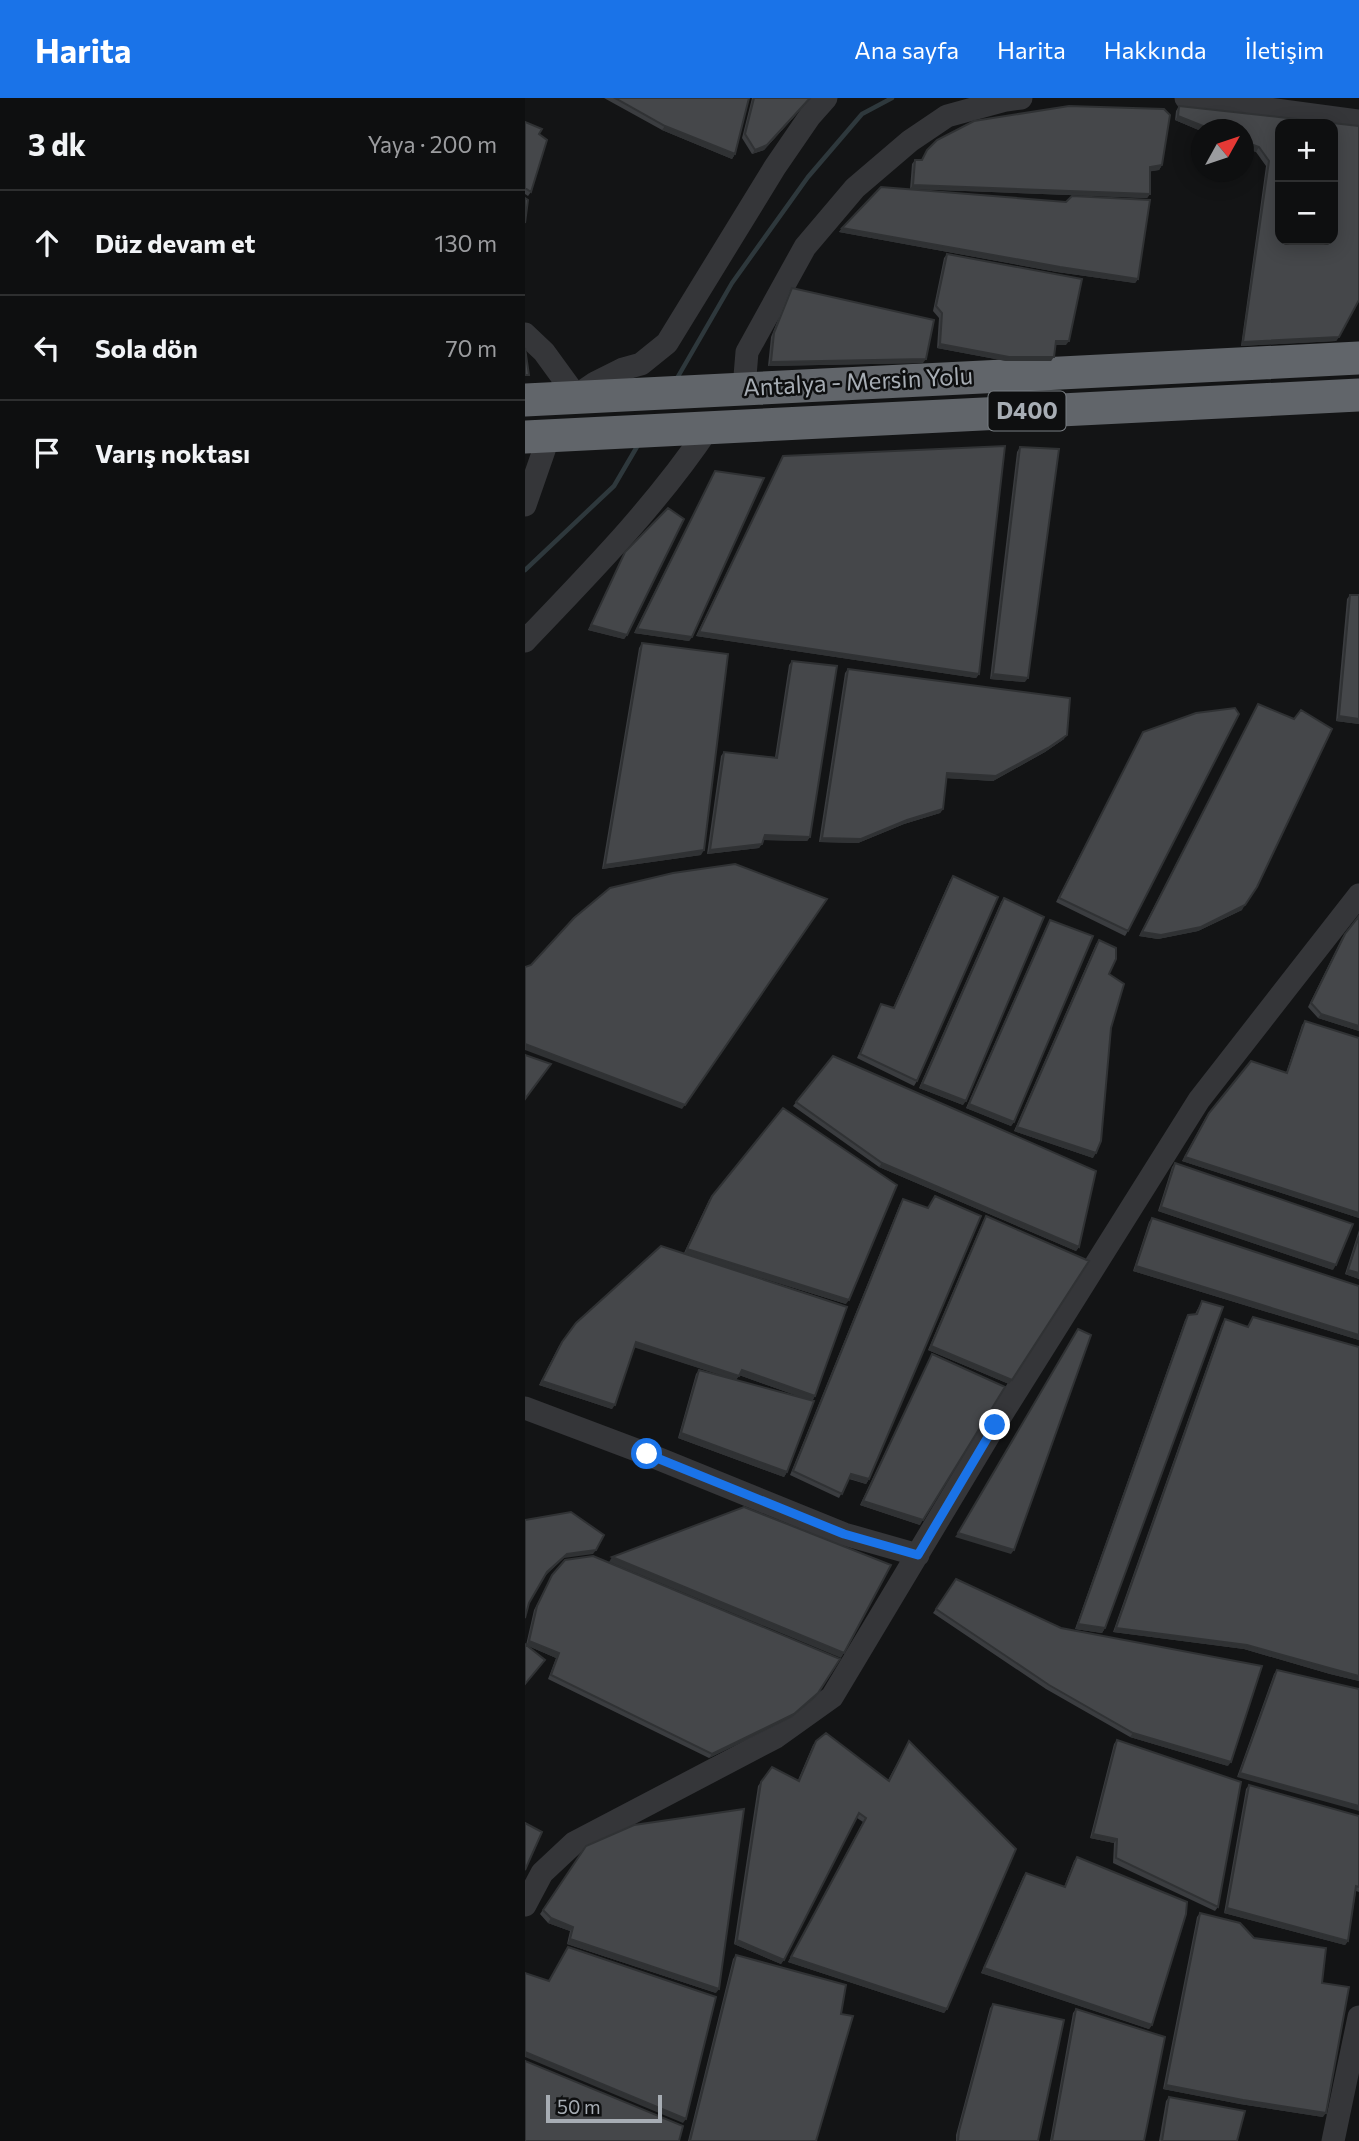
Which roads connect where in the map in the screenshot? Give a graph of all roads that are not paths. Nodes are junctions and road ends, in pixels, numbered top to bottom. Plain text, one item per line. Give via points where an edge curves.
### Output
1 (826, 98) edge
2 (1021, 98) edge
3 (1186, 98) edge
4 (1359, 121) edge
5 (525, 334) edge
6 (1359, 358) edge
7 (744, 387) junction
8 (591, 395) junction
9 (1359, 395) edge
10 (525, 400) edge
11 (701, 427) junction
12 (537, 436) edge
13 (525, 505) edge
14 (525, 641) edge
15 (1359, 895) edge
16 (525, 1408) edge
17 (918, 1555) junction
18 (525, 1905) edge
19 (1359, 2017) edge
20 (1333, 2141) edge

1 - 8 street via 775,167 667,343 642,364 595,383
2 - 7 street via 947,116 855,188 805,247 747,352
3 - 4 street
5 - 8 street
6 - 7 highway, Antalya - Mersin Yolu / D400
7 - 8 highway, Antalya - Mersin Yolu / D400
8 - 10 highway, Antalya - Mersin Yolu / D400
9 - 11 highway, Antalya - Mersin Yolu / D400
11 - 12 highway, Antalya - Mersin Yolu / D400
11 - 14 street via 682,468
12 - 13 street
15 - 17 street via 1199,1100
16 - 17 street via 844,1534
17 - 18 street via 832,1697 776,1737 574,1843 543,1873
19 - 20 street

